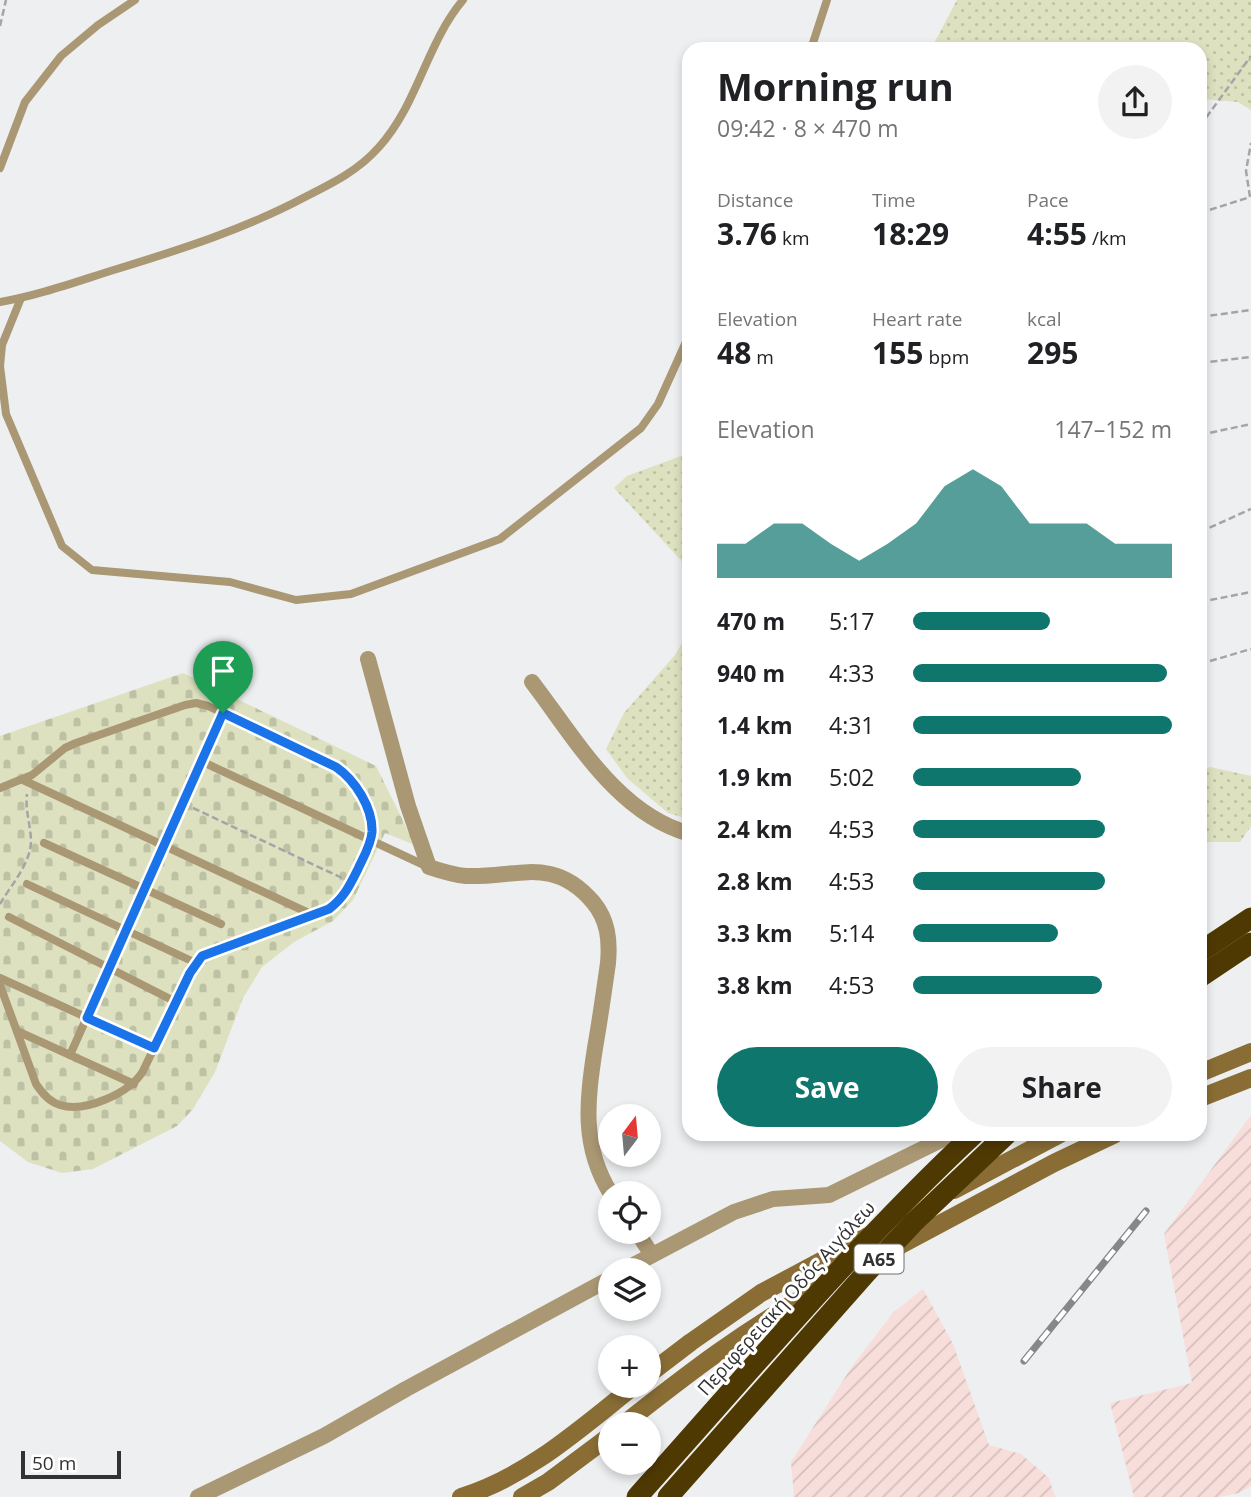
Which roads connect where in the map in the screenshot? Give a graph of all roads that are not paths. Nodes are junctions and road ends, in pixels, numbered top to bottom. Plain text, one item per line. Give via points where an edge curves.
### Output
1 (135, 0) edge
2 (463, 0) edge
3 (827, 0) edge
4 (813, 42) edge
5 (0, 167) edge
6 (20, 298) junction
7 (0, 302) edge
8 (682, 350) edge
9 (368, 659) dead end
10 (532, 682) dead end
11 (223, 713) junction
12 (202, 762) junction
13 (27, 782) junction
14 (0, 788) edge
15 (682, 832) edge
16 (370, 840) junction
17 (44, 843) dead end
18 (165, 846) junction
19 (429, 867) junction
20 (27, 884) dead end
21 (145, 890) junction
22 (313, 915) junction
23 (9, 917) dead end
24 (1251, 918) edge
25 (221, 924) dead end
26 (127, 930) junction
27 (1251, 943) edge
28 (1207, 947) edge
29 (196, 963) junction
30 (110, 968) junction
31 (1207, 972) edge
32 (0, 978) edge
33 (0, 985) edge
34 (176, 1002) junction
35 (87, 1018) junction
36 (16, 1031) junction
37 (154, 1048) junction
38 (1251, 1052) edge
39 (70, 1055) junction
40 (1207, 1070) edge
41 (1251, 1078) edge
42 (134, 1084) junction
43 (1207, 1095) edge
44 (939, 1141) edge
45 (967, 1141) edge
46 (1000, 1141) edge
47 (1047, 1141) edge
48 (1100, 1141) edge
49 (604, 1181) edge
50 (644, 1244) edge
51 (652, 1255) junction
52 (646, 1258) edge
53 (598, 1285) edge
54 (661, 1365) edge
55 (618, 1398) edge
56 (639, 1412) edge
57 (598, 1445) edge
58 (490, 1491) edge
59 (198, 1497) edge
60 (461, 1497) edge
61 (522, 1497) edge
62 (637, 1497) edge
63 (668, 1497) edge

1 - 5 lane via 61,56 24,102
2 - 6 lane via 437,38 396,126 360,167 232,231
3 - 4 lane
6 - 7 lane
6 - 8 lane via 2,345 6,414 62,546 92,570 230,582 296,600 351,594 500,539 641,428 658,404
9 - 19 street via 401,784
10 - 15 street via 622,795 646,815
11 - 12 lane
11 - 13 lane via 196,703 184,705 76,743
11 - 16 lane via 347,775 362,796 372,831
12 - 16 lane
12 - 18 lane
13 - 14 lane
13 - 18 lane
16 - 19 lane
16 - 22 lane via 338,902
17 - 21 lane
18 - 21 lane
18 - 22 lane
19 - 49 street via 468,876 516,871 553,874 583,890 598,908 610,943 587,1104 595,1162
20 - 26 lane
21 - 25 lane
21 - 26 lane
22 - 29 lane via 212,951
23 - 30 lane
24 - 28 highway
26 - 29 lane
26 - 30 lane
27 - 31 highway
29 - 34 lane
30 - 34 lane
30 - 35 lane
32 - 35 lane
33 - 36 lane
34 - 37 lane
35 - 37 lane
35 - 39 lane
36 - 39 lane
36 - 42 lane via 36,1084 52,1102 84,1106
37 - 42 lane
38 - 40 main road
39 - 42 lane
41 - 43 main road
44 - 51 street via 843,1191 756,1203
45 - 62 highway, Περιφερειακή Οδός Αιγάλεω / Α65 via 897,1209
46 - 63 highway, Α65 via 857,1283
47 - 54 main road via 761,1293
48 - 56 main road via 774,1313
50 - 51 street
51 - 52 street
53 - 59 street via 324,1436
55 - 58 main road
57 - 61 main road
58 - 60 main road

